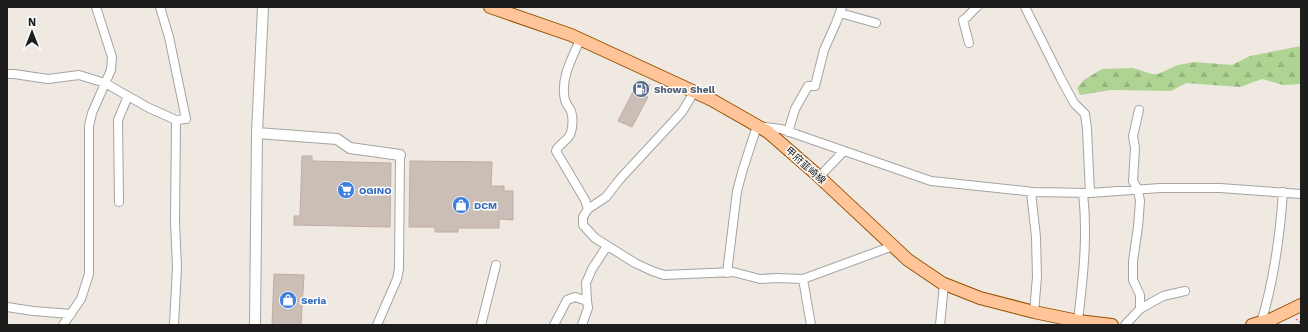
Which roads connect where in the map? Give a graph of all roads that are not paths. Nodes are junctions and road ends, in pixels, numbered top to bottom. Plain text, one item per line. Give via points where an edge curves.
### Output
1 (96, 7) edge
2 (160, 7) edge
3 (262, 7) edge
4 (490, 7) edge
5 (978, 7) edge
6 (1025, 7) edge
7 (841, 10) edge
8 (876, 23) dead end
9 (580, 40) junction
10 (968, 43) dead end
11 (7, 74) edge
12 (105, 83) junction
13 (694, 92) junction
14 (128, 96) junction
15 (1139, 110) dead end
16 (176, 120) junction
17 (757, 126) junction
18 (788, 132) junction
19 (257, 133) junction
20 (844, 151) junction
21 (400, 155) joint
22 (819, 177) junction
23 (1138, 190) junction
24 (1031, 192) junction
25 (1283, 192) junction
26 (1086, 193) junction
27 (1301, 194) edge
28 (119, 202) dead end
29 (588, 209) junction
30 (607, 246) junction
31 (893, 246) junction
32 (496, 265) dead end
33 (727, 273) junction
34 (803, 279) junction
35 (944, 284) junction
36 (1185, 291) dead end
37 (587, 301) junction
38 (1301, 305) edge
39 (7, 307) edge
40 (1140, 309) junction
41 (1034, 312) junction
42 (71, 314) junction
43 (1078, 321) junction
44 (1256, 324) edge
45 (63, 325) edge
46 (174, 325) edge
47 (255, 325) edge
48 (377, 325) edge
49 (481, 325) edge
50 (554, 325) edge
51 (582, 325) edge
52 (811, 325) edge
53 (940, 325) edge
54 (1109, 325) edge
55 (1112, 325) edge
56 (1125, 325) edge

1 - 12 street via 112,57 111,70
2 - 16 street via 186,119
3 - 19 street
4 - 9 main road, 甲府韮崎線
5 - 10 street via 963,20
6 - 26 street via 1074,103 1085,114
7 - 8 street
7 - 18 street via 824,50 816,86 808,86 795,109
9 - 13 main road, 甲府韮崎線
9 - 29 street via 567,69 564,91 572,117 572,132 556,151
11 - 12 street via 48,79 79,74
12 - 14 street
12 - 42 street via 89,126 89,274 80,299
13 - 17 main road, 甲府韮崎線
13 - 29 street via 682,112 606,197
14 - 16 street
14 - 28 street via 118,120
15 - 23 street via 1133,136 1133,181
16 - 46 street via 177,267
17 - 18 street
17 - 22 main road, 甲府韮崎線 via 768,132
17 - 33 street via 737,191
18 - 20 street
19 - 21 street via 337,139 350,148
19 - 47 street
20 - 22 street
20 - 24 street via 931,181
21 - 48 street via 397,279
22 - 31 main road, 甲府韮崎線
23 - 25 street via 1220,188
23 - 26 street
23 - 40 street via 1140,201 1133,280 1140,295
24 - 26 street
24 - 41 street via 1037,263
25 - 27 street
25 - 44 street via 1280,231 1267,302
26 - 43 street via 1085,261
29 - 30 street via 583,217 583,225
30 - 33 street via 635,263 664,274
30 - 37 street via 586,283
31 - 34 street
31 - 35 main road, 甲府韮崎線 via 908,260
32 - 49 street
33 - 34 street via 733,272 760,279
34 - 52 street
35 - 41 main road, 甲府韮崎線 via 980,298
35 - 53 street
36 - 40 street via 1163,296
37 - 50 street via 575,297 567,300
37 - 51 street via 588,308
38 - 44 main road via 1272,320
39 - 42 street
40 - 56 street
41 - 43 main road, 甲府韮崎線
42 - 45 street
43 - 54 main road, 甲府韮崎線
54 - 55 main road, 甲府韮崎線

